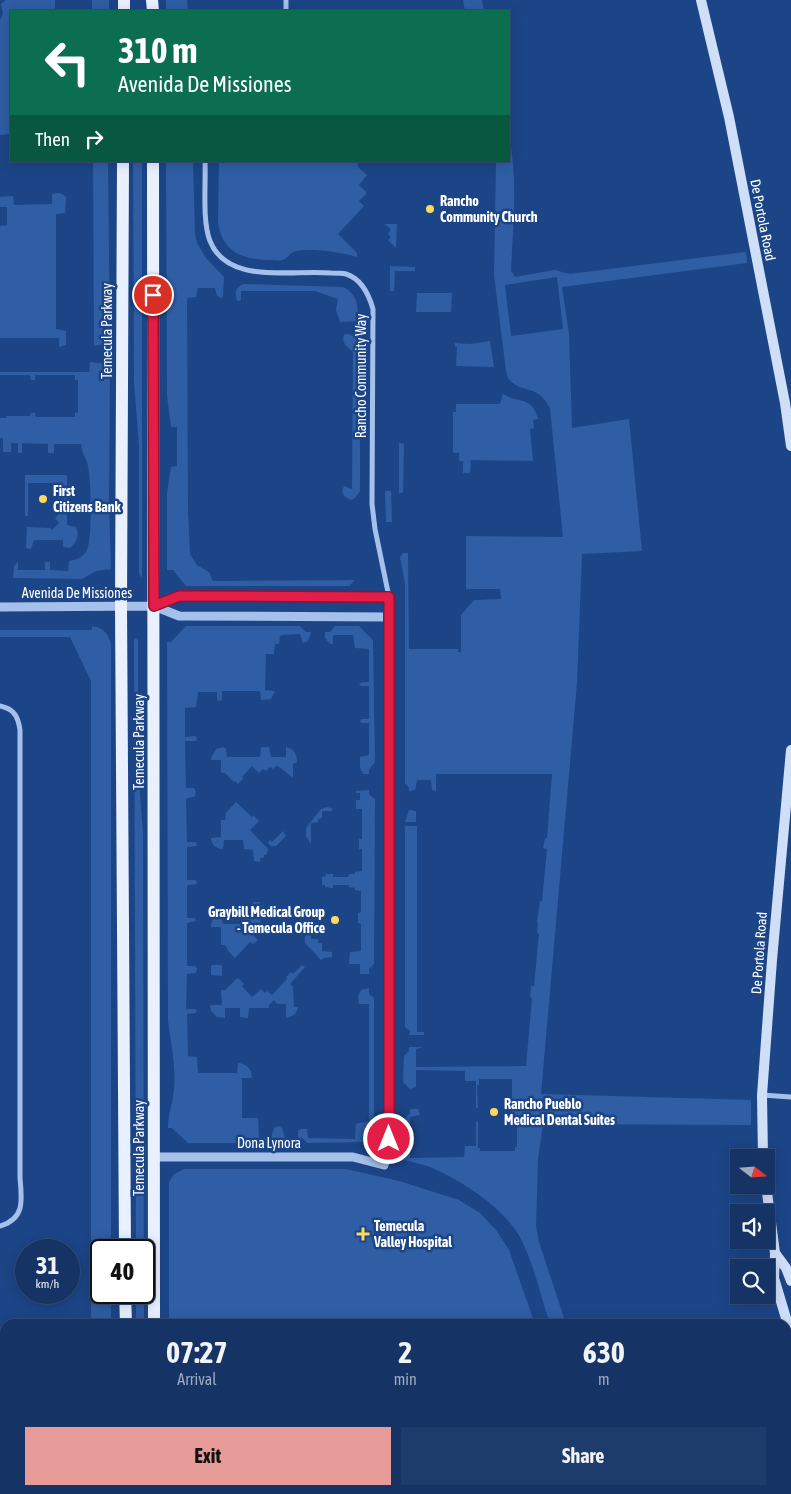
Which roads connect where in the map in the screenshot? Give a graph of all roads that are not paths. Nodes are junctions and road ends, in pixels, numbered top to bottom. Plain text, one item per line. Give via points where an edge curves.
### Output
1 (700, 0) edge
2 (123, 162) edge
3 (153, 162) edge
4 (206, 162) edge
5 (791, 446) edge
6 (389, 597) junction
7 (154, 606) junction
8 (0, 607) edge
9 (122, 607) junction
10 (390, 617) junction
11 (0, 706) edge
12 (791, 750) edge
13 (762, 1095) junction
14 (791, 1097) edge
15 (763, 1149) edge
16 (154, 1157) junction
17 (767, 1194) edge
18 (0, 1226) edge
19 (125, 1239) edge
20 (775, 1253) junction
21 (791, 1281) edge
22 (126, 1304) edge
23 (126, 1319) edge
24 (154, 1319) edge
25 (786, 1319) edge

1 - 5 main road, De Portola Road via 729,117
2 - 9 main road, Temecula Parkway
3 - 7 main road, Temecula Parkway
4 - 6 street, Rancho Community Way via 206,230 211,243 229,264 253,272 347,274 364,287 370,297 373,309 372,504
6 - 7 street, Avenida De Missiones via 179,596
6 - 10 street
7 - 9 street, Avenida De Missiones
7 - 10 street, Avenida De Missiones via 180,616
7 - 16 main road, Temecula Parkway
8 - 9 street, Avenida De Missiones
9 - 19 main road, Temecula Parkway
10 - 16 street, Dona Lynora via 389,1139 384,1165 353,1157
11 - 18 street via 10,708 19,718 20,730 22,1199 19,1214 10,1223
12 - 13 main road, De Portola Road
13 - 14 street
13 - 15 main road, De Portola Road
16 - 24 main road, Temecula Parkway
17 - 20 main road
20 - 21 main road
20 - 25 main road via 774,1278
22 - 23 main road

